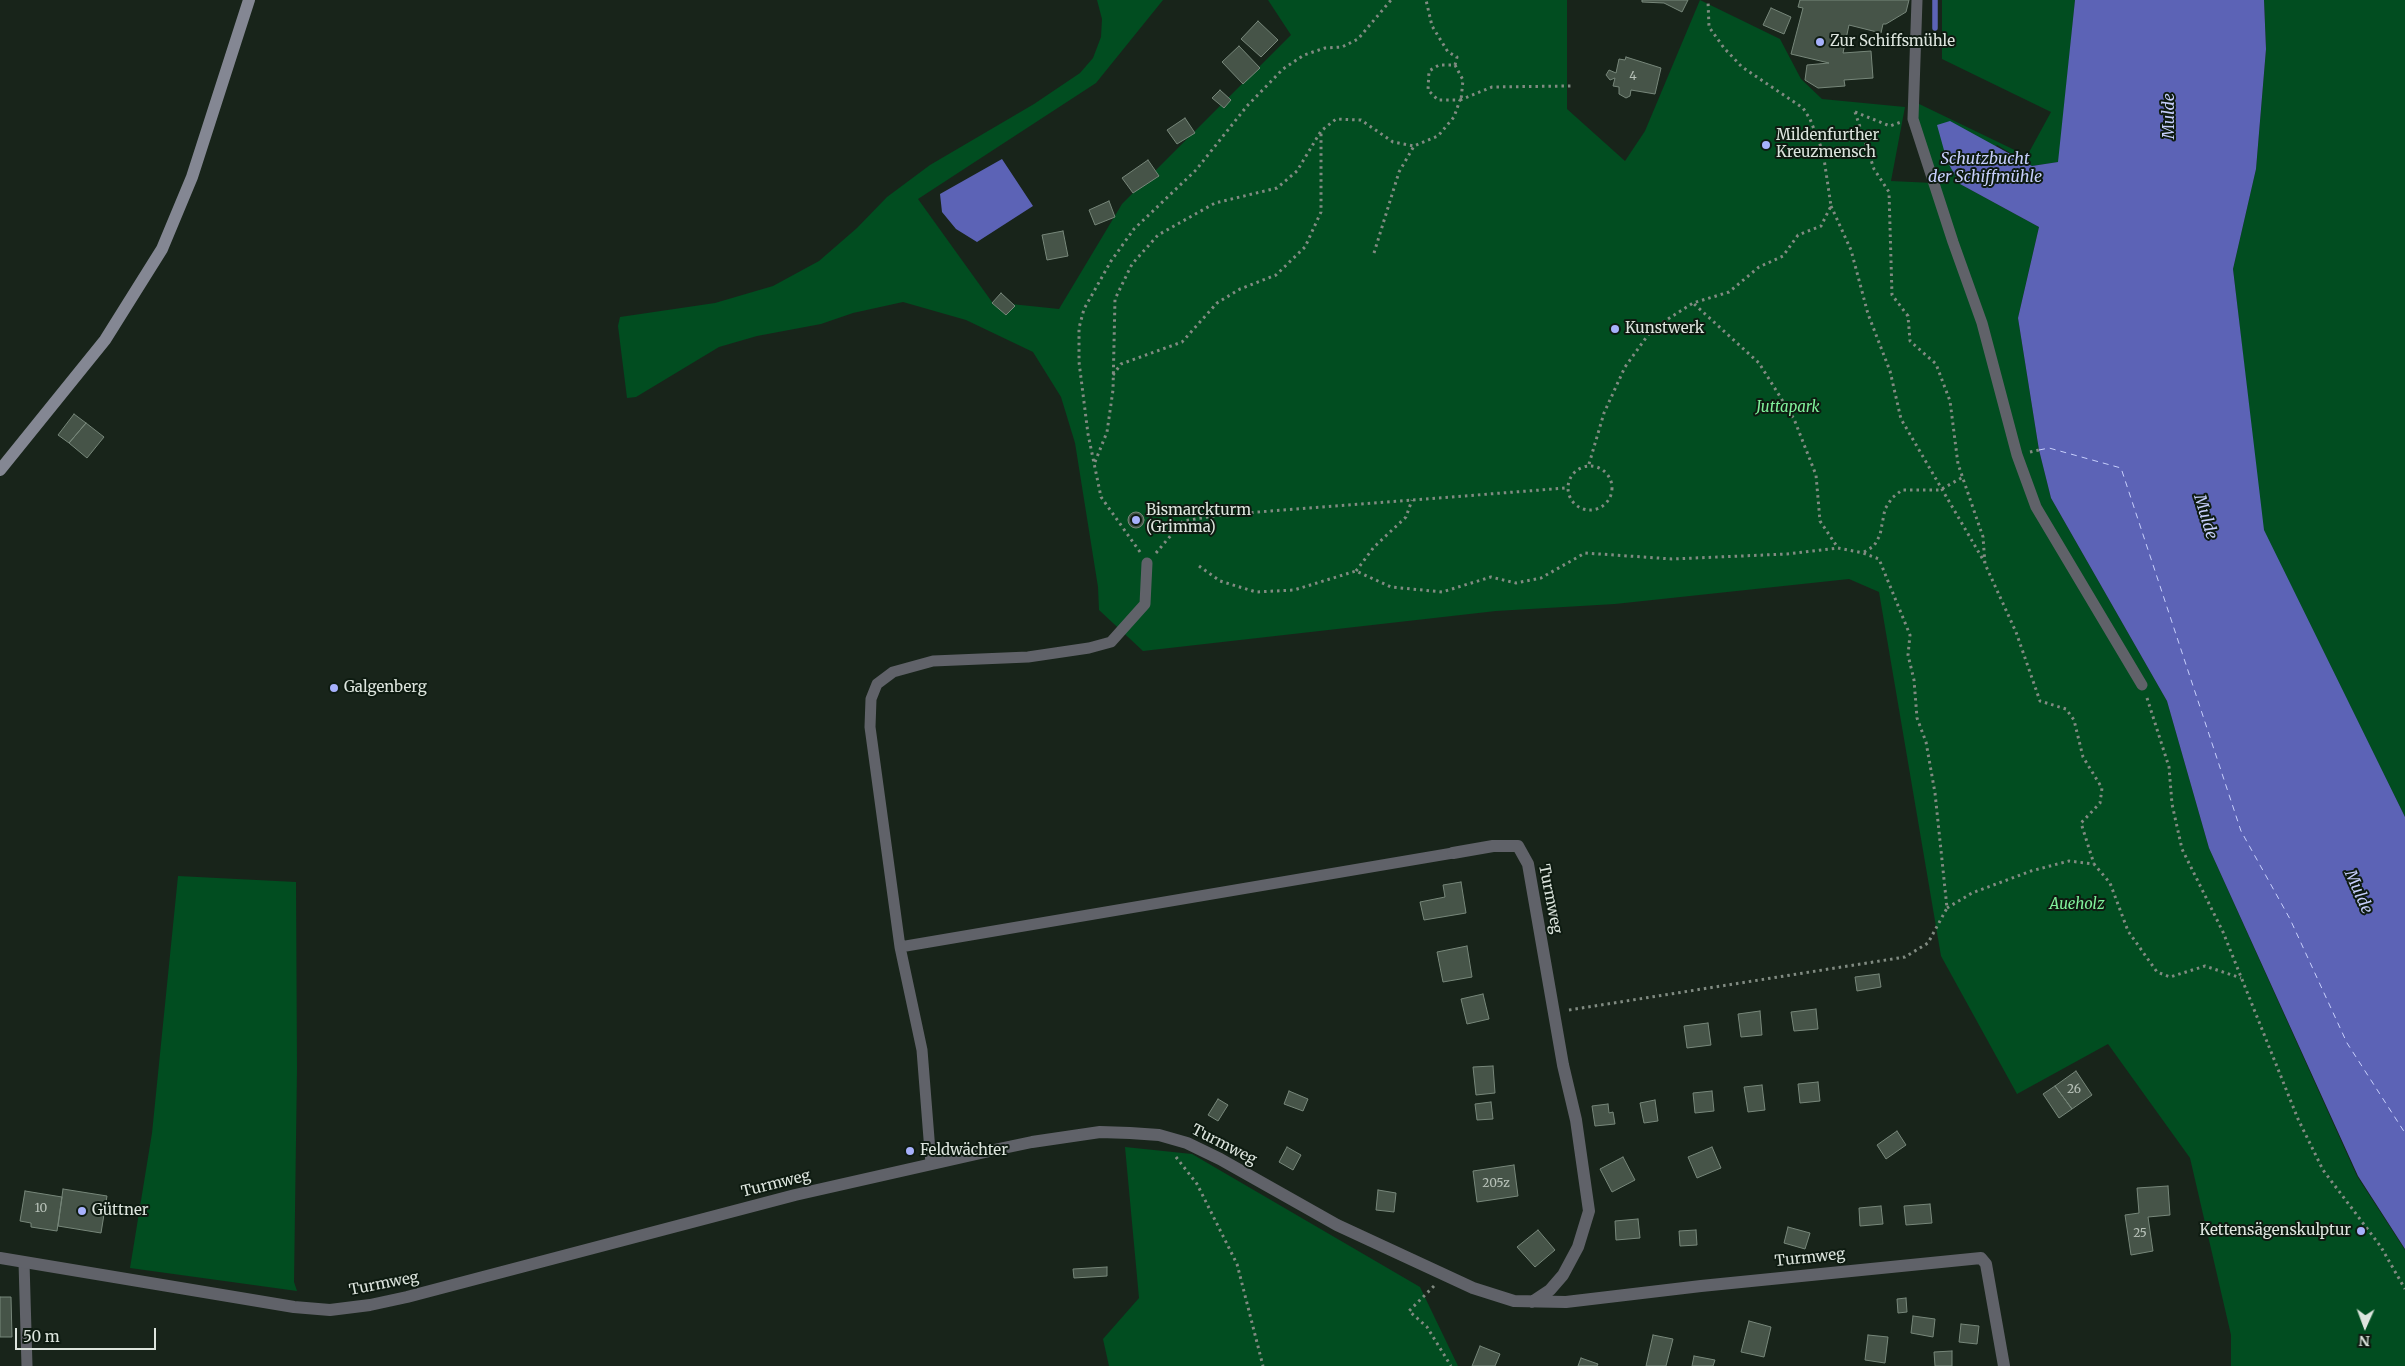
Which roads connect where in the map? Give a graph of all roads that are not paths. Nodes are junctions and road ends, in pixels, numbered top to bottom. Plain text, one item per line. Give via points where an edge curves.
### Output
1 (249, 0) edge
2 (1917, 0) edge
3 (0, 470) edge
4 (1147, 563) road end
5 (2142, 685) road end
6 (1454, 853) joint
7 (900, 946) junction
8 (931, 1164) junction
9 (0, 1258) edge
10 (24, 1262) junction
11 (1532, 1302) junction
12 (27, 1366) edge
13 (2004, 1366) edge

1 - 3 street via 192,177 162,249 105,340
2 - 5 lane via 1913,118 1952,242 1982,323 2017,455 2036,507
4 - 7 lane via 1145,604 1111,642 1028,657 933,661 893,672 877,684 871,699 870,727
6 - 7 lane
6 - 11 street, Turmweg via 1493,846 1518,846 1528,864 1576,1120 1589,1211 1578,1247 1563,1275 1550,1290
7 - 8 lane via 922,1050
8 - 10 street, Turmweg via 795,1195 407,1297 330,1310
8 - 11 street, Turmweg via 1032,1142 1100,1132 1158,1135 1187,1142 1336,1225 1474,1288 1514,1301
9 - 10 street, Turmweg
10 - 12 lane
11 - 13 street, Turmweg via 1566,1302 1981,1258 1986,1264

